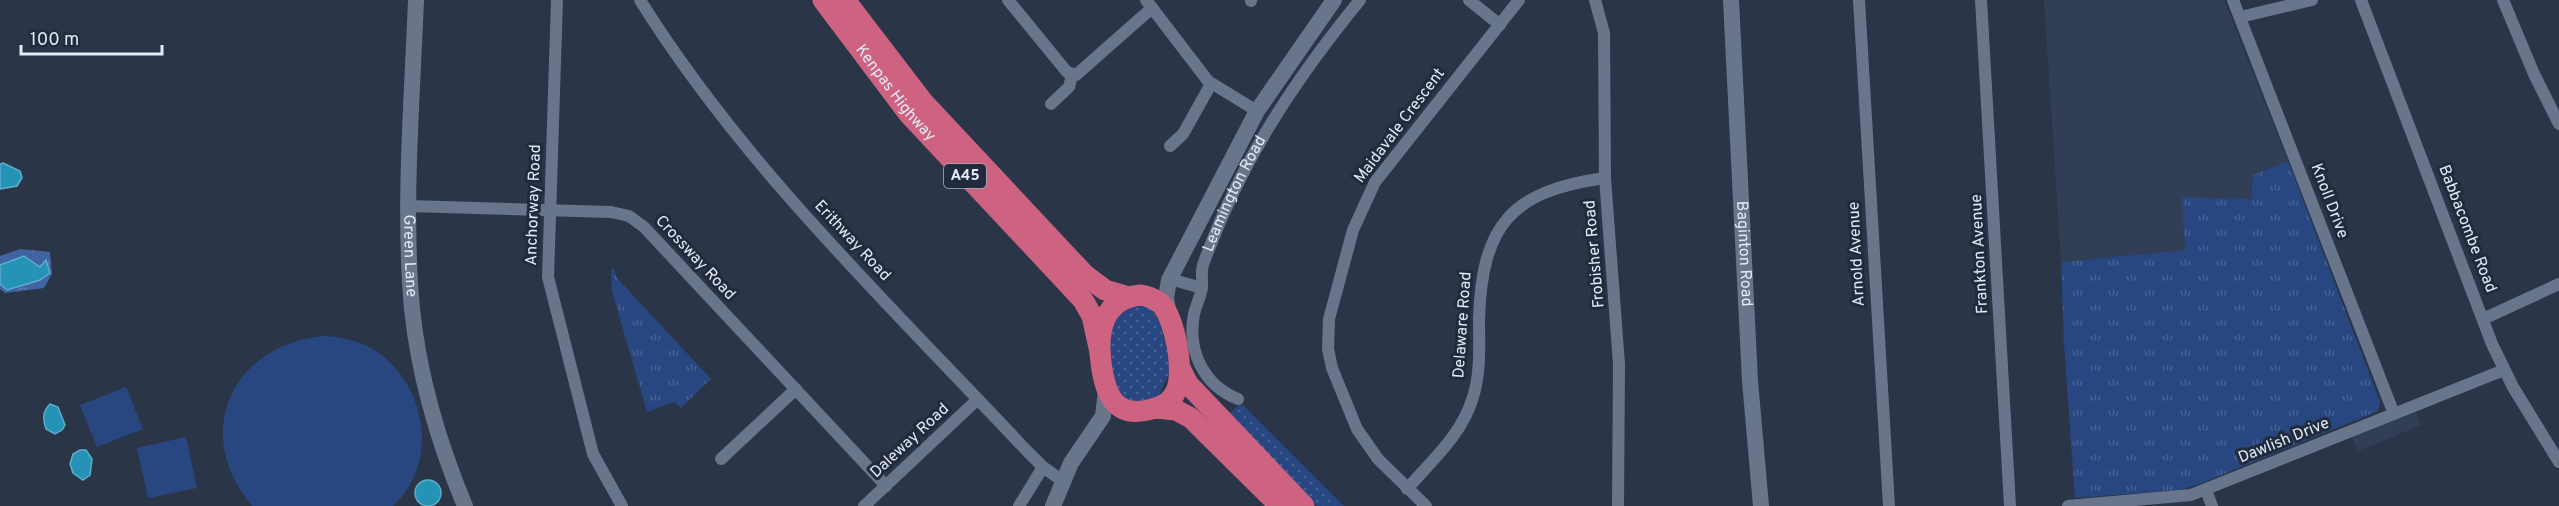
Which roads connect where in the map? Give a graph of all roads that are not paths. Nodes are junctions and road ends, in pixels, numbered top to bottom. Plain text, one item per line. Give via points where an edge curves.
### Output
1 (416, 0) edge
2 (557, 0) edge
3 (640, 0) edge
4 (823, 0) edge
5 (845, 0) edge
6 (1008, 0) edge
7 (1334, 0) edge
8 (1360, 0) edge
9 (1469, 0) edge
10 (1519, 0) edge
11 (1595, 0) edge
12 (1731, 0) edge
13 (1859, 0) edge
14 (1981, 0) edge
15 (2233, 0) edge
16 (2312, 0) edge
17 (2361, 0) edge
18 (2503, 0) edge
19 (1149, 4) edge
20 (2240, 17) junction
21 (1500, 25) junction
22 (1072, 75) junction
23 (1211, 84) junction
24 (1051, 104) dead end
25 (1257, 111) junction
26 (2559, 124) edge
27 (1170, 146) dead end
28 (1605, 178) junction
29 (409, 206) junction
30 (550, 210) junction
31 (1170, 280) junction
32 (2559, 284) edge
33 (1202, 288) junction
34 (1135, 296) junction
35 (1170, 317) junction
36 (2484, 319) junction
37 (1100, 352) junction
38 (1180, 368) junction
39 (2504, 370) junction
40 (796, 389) junction
41 (1106, 391) junction
42 (978, 399) junction
43 (1238, 399) dead end
44 (1147, 410) junction
45 (2394, 414) junction
46 (721, 459) dead end
47 (2559, 462) edge
48 (1043, 467) junction
49 (1064, 482) junction
50 (886, 486) junction
51 (1407, 489) junction
52 (2206, 490) junction
53 (465, 506) edge
54 (622, 506) edge
55 (864, 506) edge
56 (1019, 506) edge
57 (1053, 506) edge
58 (1280, 506) edge
59 (1304, 506) edge
60 (1426, 506) edge
61 (1618, 506) edge
62 (1761, 506) edge
63 (1889, 506) edge
64 (2010, 506) edge
65 (2068, 506) edge
66 (2212, 506) edge

1 - 29 street, Green Lane
2 - 30 street, Anchorway Road
3 - 42 street, Erithway Road via 699,86 767,172
4 - 37 highway, Kenpas Highway / A45 via 908,113 1083,300 1092,316
5 - 34 highway, Kenpas Highway / A45 via 922,102 1085,275 1105,290
6 - 22 street
7 - 25 street, Leamington Road
8 - 33 street, Leamington Road via 1298,78 1253,152 1203,266
9 - 21 street
10 - 21 street, Maidavale Crescent
11 - 28 street, Frobisher Road via 1604,33
12 - 62 street, Baginton Road via 1750,398
13 - 63 street, Arnold Avenue
14 - 64 street, Frankton Avenue
15 - 20 street, Knoll Drive
16 - 20 street
17 - 36 street, Babbacombe Road
18 - 26 street
19 - 22 street via 1078,75
19 - 23 street
20 - 45 street, Knoll Drive
21 - 51 street, Maidavale Crescent via 1375,182 1353,230 1329,319 1330,359 1350,413 1369,448
22 - 24 street via 1069,87
23 - 25 street
23 - 27 street via 1184,134
25 - 31 street, Leamington Road
28 - 51 street, Delaware Road via 1544,191 1512,213 1497,234 1481,276 1477,379 1468,411 1454,437
28 - 61 street, Frobisher Road via 1619,364
29 - 30 street, Crossway Road
29 - 53 street, Green Lane via 410,276 420,361 454,481
30 - 40 street, Crossway Road via 619,213 640,223
30 - 54 street, Anchorway Road via 548,277 593,454
31 - 33 street
31 - 34 street
31 - 35 street, Leamington Road via 1166,298
32 - 36 street
33 - 43 street, Leamington Road via 1194,315 1195,357 1214,384
34 - 35 highway via 1155,300
34 - 37 highway via 1115,304 1106,314
35 - 38 highway
36 - 39 street, Babbacombe Road
37 - 41 highway
38 - 44 highway via 1174,395
38 - 59 highway via 1188,384
39 - 45 street, Dawlish Drive
39 - 47 street, Babbacombe Road
40 - 46 street
40 - 50 street, Crossway Road
41 - 44 highway via 1121,407
41 - 49 street via 1103,416 1071,463
42 - 48 street, Erithway Road
42 - 50 street, Daleway Road
44 - 49 street via 1127,414 1109,424
44 - 58 highway via 1176,411 1191,418
45 - 52 street, Dawlish Drive
48 - 49 street, Erithway Road
48 - 56 street
49 - 57 street
50 - 55 street, Daleway Road
51 - 60 street, Maidavale Crescent
52 - 65 street, Dawlish Drive via 2176,498
52 - 66 street

